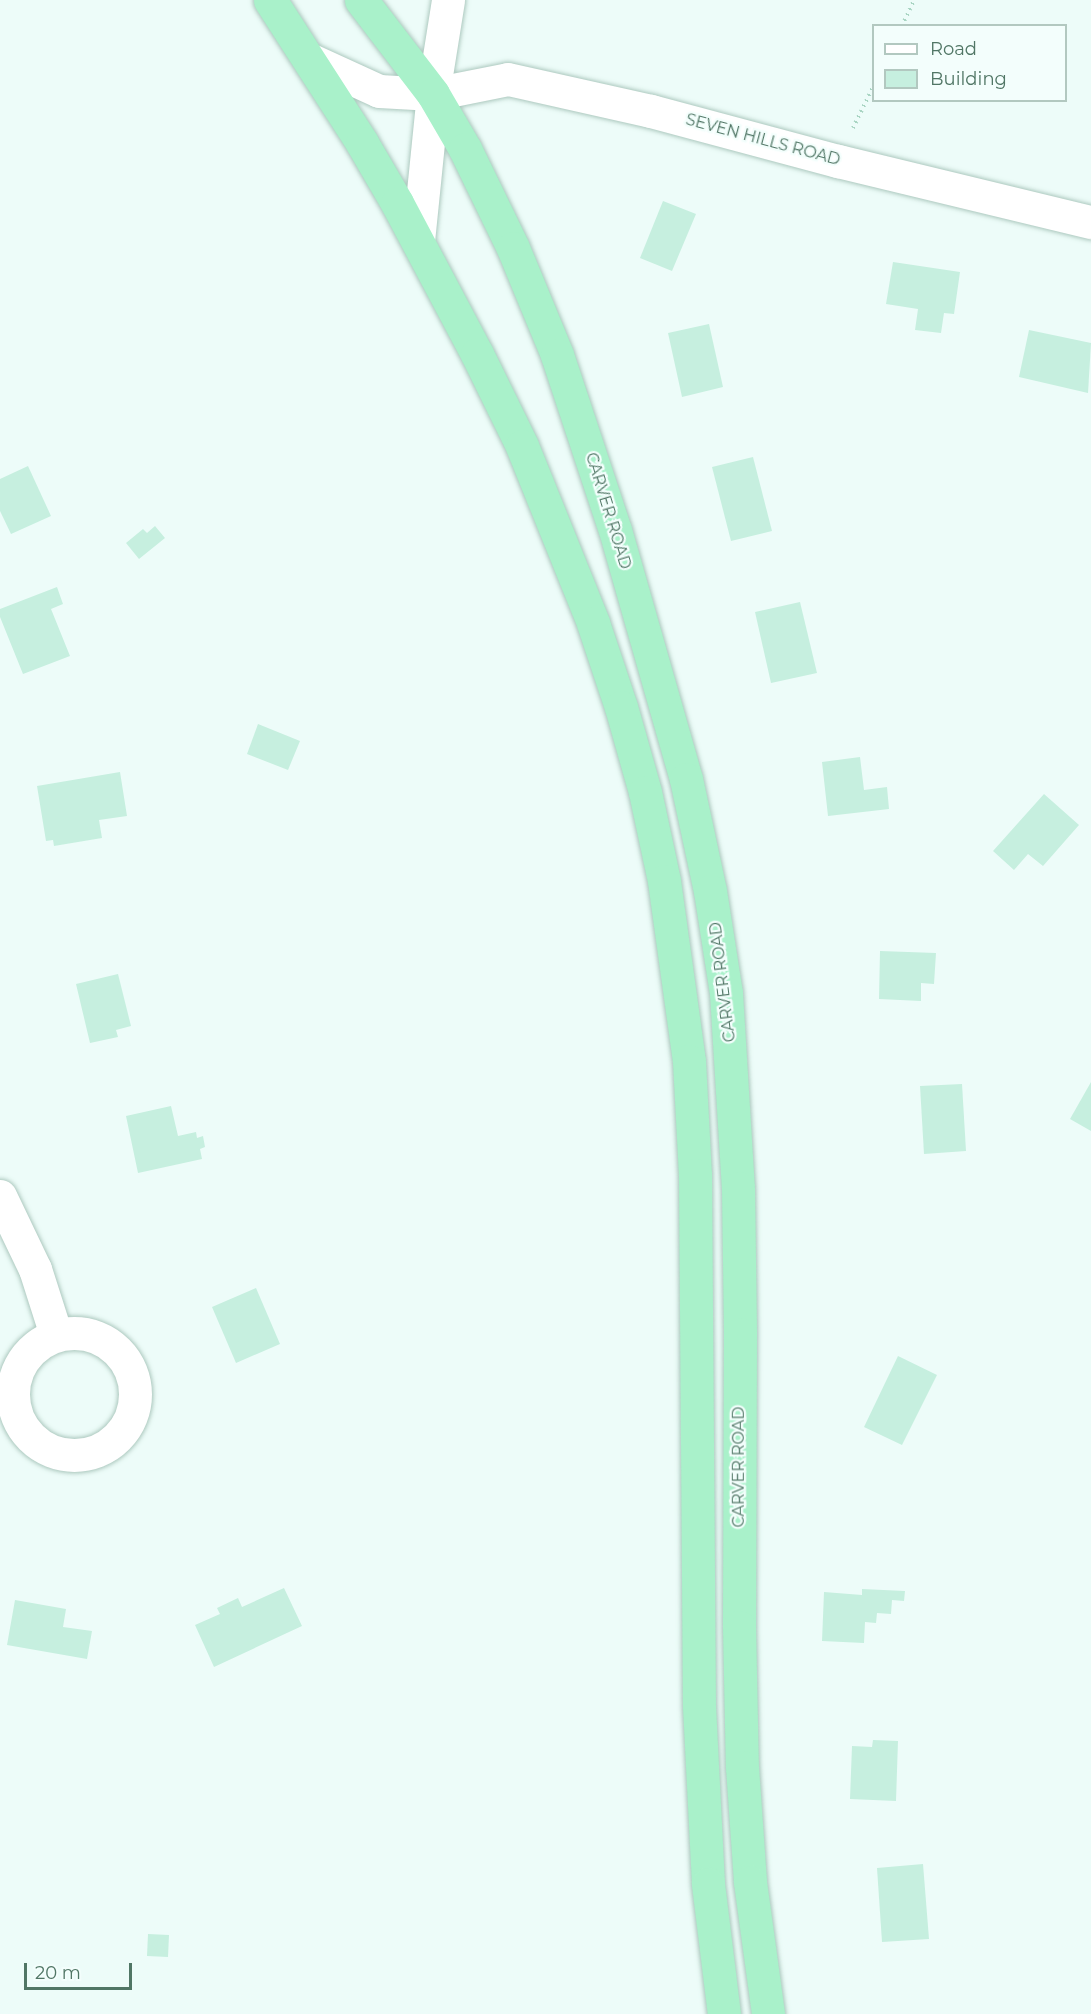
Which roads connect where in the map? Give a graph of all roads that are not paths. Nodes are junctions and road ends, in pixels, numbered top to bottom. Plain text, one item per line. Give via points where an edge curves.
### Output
1 (270, 0) edge
2 (361, 0) edge
3 (448, 0) edge
4 (309, 59) junction
5 (433, 94) junction
6 (1091, 222) edge
7 (418, 241) junction
8 (0, 1196) edge
9 (56, 1335) dead end
10 (724, 2014) edge
11 (768, 2014) edge

1 - 4 highway
2 - 5 highway, CARVER ROAD
3 - 5 street
4 - 5 street, SEVEN HILLS ROAD via 379,91
4 - 7 highway
5 - 6 street, SEVEN HILLS ROAD via 508,79
5 - 7 street
5 - 11 highway, CARVER ROAD via 465,149 513,248 569,388 615,530 686,779 711,891 726,993 738,1188 742,1767 750,1882
7 - 10 highway via 517,436 566,551 621,707 664,881 689,1061 695,1164 699,1706 708,1884
8 - 9 street via 35,1269

